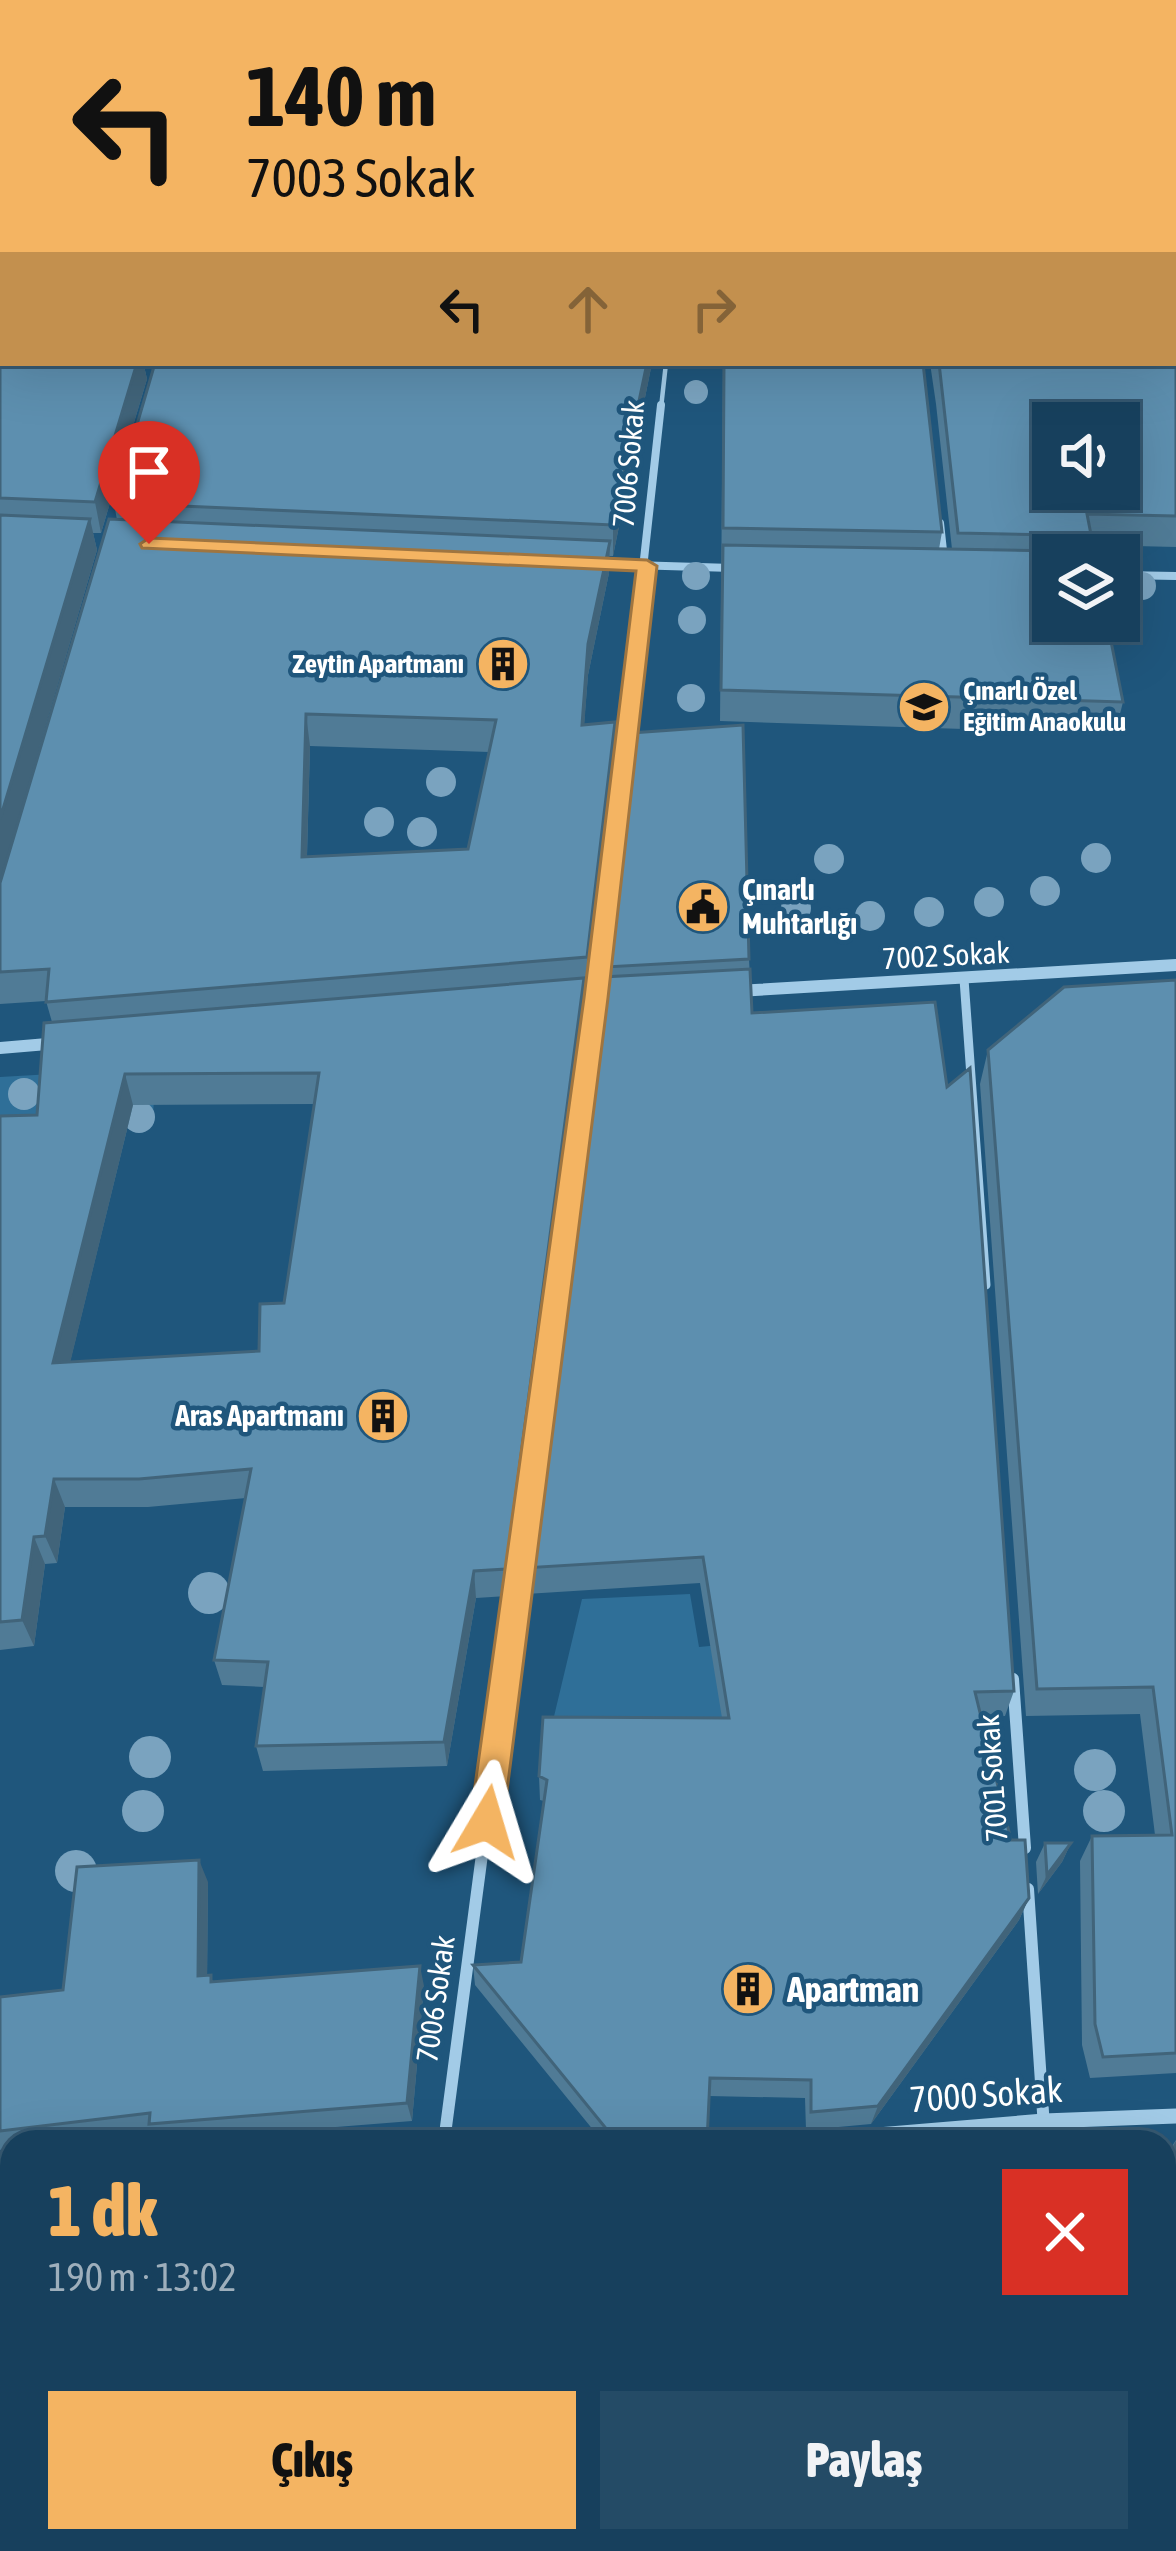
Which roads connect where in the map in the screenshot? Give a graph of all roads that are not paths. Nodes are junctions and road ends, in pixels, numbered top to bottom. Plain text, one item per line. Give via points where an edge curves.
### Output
1 (666, 366) edge
2 (938, 502) edge
3 (576, 563) edge
4 (647, 566) junction
5 (739, 568) edge
6 (946, 572) edge
7 (1140, 575) edge
8 (1176, 576) edge
9 (1176, 965) edge
10 (964, 980) junction
11 (711, 992) edge
12 (619, 996) edge
13 (596, 998) junction
14 (548, 1002) edge
15 (71, 1042) edge
16 (0, 1048) edge
17 (986, 1288) edge
18 (1012, 1669) edge
19 (1026, 1859) edge
20 (1028, 1883) edge
21 (1176, 2116) edge
22 (1044, 2121) junction
23 (446, 2130) edge
24 (939, 2130) edge
25 (1044, 2130) edge

1 - 4 lane, 7006 Sokak
2 - 6 lane
3 - 4 lane
4 - 5 lane
4 - 13 lane, 7006 Sokak
7 - 8 lane
9 - 10 street, 7002 Sokak
10 - 11 street, 7002 Sokak
10 - 17 lane
12 - 13 street
13 - 14 street
13 - 23 lane, 7006 Sokak
15 - 16 street
18 - 19 lane, 7001 Sokak
20 - 22 lane, 7001 Sokak
21 - 22 street, 7000 Sokak
22 - 24 street, 7000 Sokak
22 - 25 lane, 7001 Sokak

